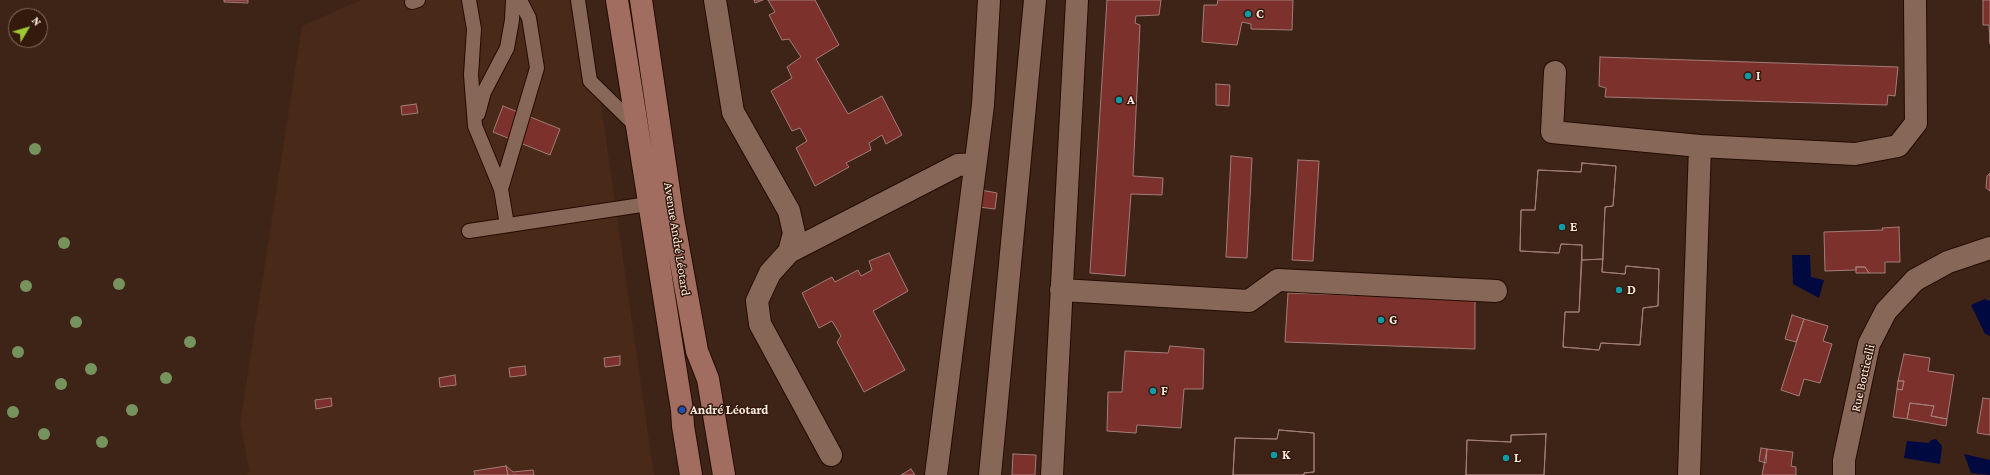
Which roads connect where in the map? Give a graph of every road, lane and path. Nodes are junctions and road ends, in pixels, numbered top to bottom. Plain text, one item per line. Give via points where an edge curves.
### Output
1 (469, 0) edge
2 (513, 0) edge
3 (520, 0) edge
4 (578, 0) edge
5 (617, 0) edge
6 (641, 0) edge
7 (715, 0) edge
8 (989, 0) edge
9 (1035, 0) edge
10 (1077, 0) edge
11 (1915, 0) edge
12 (1555, 72) dead end
13 (475, 126) junction
14 (637, 127) junction
15 (1700, 146) junction
16 (975, 164) junction
17 (502, 189) junction
18 (648, 204) junction
19 (673, 218) junction
20 (507, 226) junction
21 (469, 231) dead end
22 (1990, 248) edge
23 (789, 252) junction
24 (1061, 290) junction
25 (1496, 291) dead end
26 (831, 455) dead end
27 (690, 475) edge
28 (724, 475) edge
29 (936, 475) edge
30 (990, 475) edge
31 (1052, 475) edge
32 (1689, 475) edge
33 (1844, 475) edge

1 - 13 lane via 474,30 471,75
2 - 13 lane via 507,48 484,92
3 - 17 lane via 529,18 537,68
4 - 14 lane via 590,81
5 - 14 main road, Avenue André Léotard
6 - 19 main road, Avenue André Léotard
7 - 23 street via 733,112 789,211 794,233
8 - 16 street via 983,105
9 - 30 street
10 - 24 street
11 - 15 street via 1916,123 1898,146 1855,154
12 - 15 street via 1552,132
13 - 17 lane
14 - 18 main road, Avenue André Léotard
15 - 32 street
16 - 23 street via 958,165
16 - 29 street
17 - 20 lane
18 - 19 lane
18 - 20 lane
18 - 27 main road, Avenue André Léotard via 682,410
19 - 28 main road, Avenue André Léotard via 697,351 708,380
20 - 21 lane
22 - 33 street, Rue Botticelli via 1948,262 1915,280 1886,311 1869,344 1844,460
23 - 26 street via 770,273 757,301 760,324
24 - 25 street via 1249,302 1278,280
24 - 31 street

